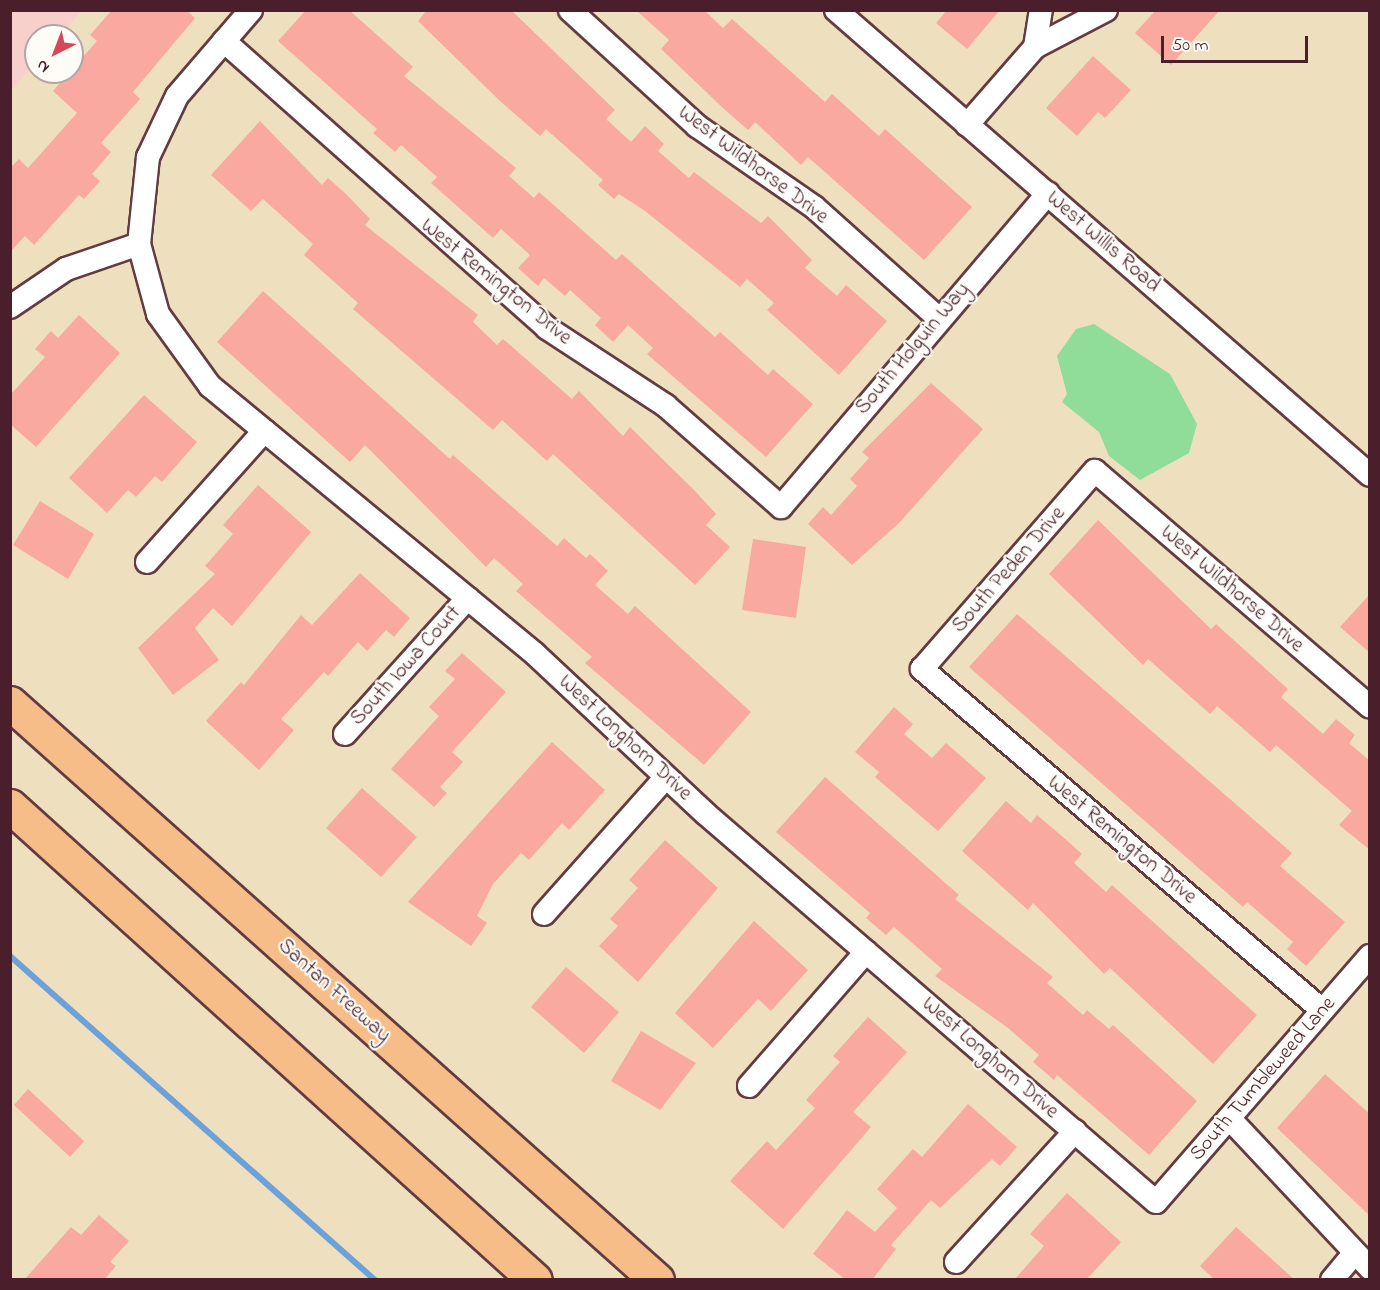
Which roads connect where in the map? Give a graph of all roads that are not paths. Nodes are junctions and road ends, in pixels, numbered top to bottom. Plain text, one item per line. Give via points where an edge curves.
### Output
1 (251, 10) edge
2 (570, 10) edge
3 (836, 10) edge
4 (1041, 10) edge
5 (1106, 10) edge
6 (224, 40) junction
7 (1035, 47) junction
8 (968, 125) junction
9 (1048, 193) junction
10 (139, 244) junction
11 (10, 307) edge
12 (938, 318) junction
13 (264, 431) junction
14 (1095, 471) joint
15 (1370, 475) edge
16 (781, 507) joint
17 (147, 562) dead end
18 (468, 598) junction
19 (922, 669) joint
20 (10, 691) edge
21 (10, 703) edge
22 (1370, 707) edge
23 (345, 734) dead end
24 (53, 740) junction
25 (666, 777) junction
26 (10, 806) edge
27 (544, 914) dead end
28 (866, 952) junction
29 (1370, 956) edge
30 (1322, 1011) junction
31 (749, 1086) dead end
32 (1229, 1118) junction
33 (1075, 1131) junction
34 (1156, 1202) joint
35 (1362, 1260) edge
36 (956, 1263) dead end
37 (536, 1280) edge
38 (657, 1280) edge
39 (1332, 1280) edge

1 - 6 street
2 - 12 street, West Wildhorse Drive via 697,126 814,207
3 - 8 street, West Willis Road
4 - 7 street
5 - 7 street
6 - 10 street via 177,96 148,157
6 - 16 street, West Remington Drive via 547,328 666,406
7 - 8 street
8 - 9 street, West Willis Road
9 - 12 street, South Holguin Way
9 - 15 street, West Willis Road
10 - 11 street via 66,269
10 - 13 street, West Longhorn Drive via 158,314 210,386
12 - 16 street, South Holguin Way
13 - 17 street
13 - 18 street, West Longhorn Drive
14 - 19 street, South Peden Drive
14 - 22 street, West Wildhorse Drive
18 - 23 street, South Iowa Court
18 - 25 street, West Longhorn Drive
19 - 30 street, West Remington Drive
20 - 24 highway
21 - 24 highway, Santan Freeway
24 - 38 highway, Santan Freeway
25 - 27 street
25 - 28 street, West Longhorn Drive
26 - 37 highway
28 - 31 street
28 - 33 street, West Longhorn Drive
29 - 30 street, South Tumbleweed Lane
30 - 32 street, South Tumbleweed Lane
32 - 34 street, South Tumbleweed Lane
32 - 35 street
33 - 34 street, West Longhorn Drive
33 - 36 street
35 - 39 street

